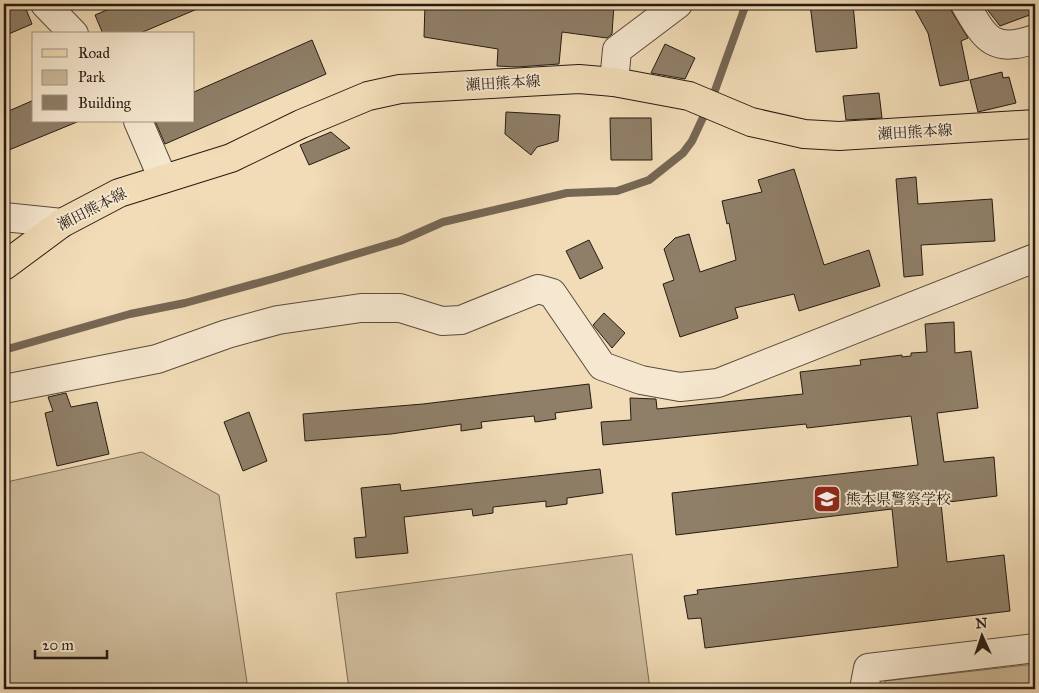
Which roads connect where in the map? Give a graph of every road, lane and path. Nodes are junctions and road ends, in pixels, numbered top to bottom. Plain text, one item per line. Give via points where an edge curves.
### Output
1 (45, 4) edge
2 (678, 4) edge
3 (965, 4) edge
4 (72, 32) edge
5 (1035, 39) edge
6 (614, 82) junction
7 (138, 122) edge
8 (1035, 124) edge
9 (163, 179) junction
10 (4, 217) edge
11 (62, 222) junction
12 (1035, 258) edge
13 (4, 266) edge
14 (4, 389) edge
15 (1035, 648) edge
16 (864, 689) edge

1 - 4 street
2 - 6 street via 617,50
3 - 5 street via 982,34 1005,46
6 - 8 main road, 瀬田熊本線 via 689,96 751,122 804,134 839,136
6 - 9 main road, 瀬田熊本線 via 579,79 400,89 368,96 231,158
7 - 9 street
9 - 11 main road, 瀬田熊本線 via 120,193
10 - 11 street
11 - 13 main road, 瀬田熊本線
12 - 14 street via 718,383 680,387 641,380 602,366 552,293 538,289 461,320 442,321 400,308 361,308 278,320 226,334 157,360
15 - 16 street via 868,668

